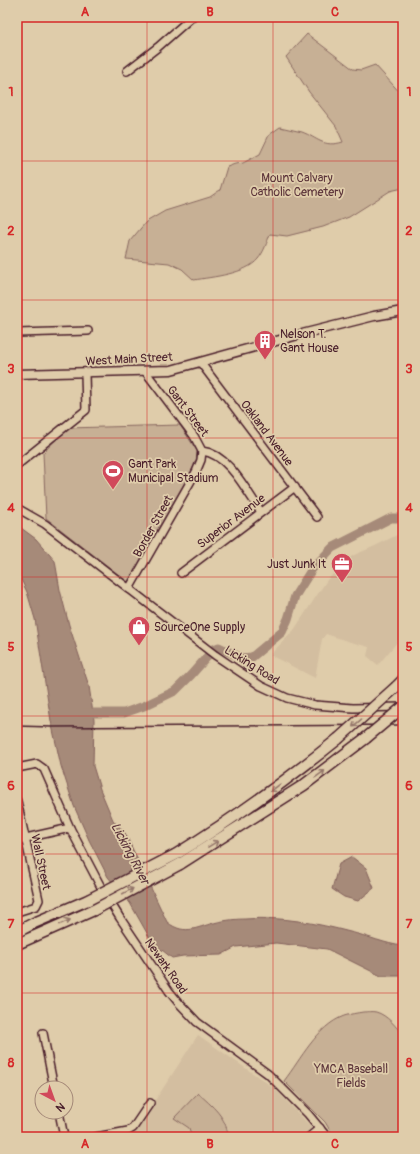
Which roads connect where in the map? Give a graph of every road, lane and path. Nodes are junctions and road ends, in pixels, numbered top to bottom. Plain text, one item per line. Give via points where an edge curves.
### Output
1 (192, 17) edge
2 (126, 71) dead end
3 (403, 311) edge
4 (88, 331) dead end
5 (17, 334) edge
6 (200, 362) junction
7 (145, 371) junction
8 (84, 373) junction
9 (17, 374) edge
10 (202, 451) junction
11 (17, 465) edge
12 (295, 487) junction
13 (17, 508) edge
14 (261, 512) junction
15 (317, 517) dead end
16 (181, 573) dead end
17 (129, 589) junction
18 (399, 684) edge
19 (403, 707) edge
20 (17, 768) edge
21 (17, 801) edge
22 (70, 828) junction
23 (25, 838) junction
24 (17, 840) edge
25 (177, 859) junction
26 (17, 912) edge
27 (34, 923) junction
28 (17, 928) edge
29 (17, 932) edge
30 (43, 933) junction
31 (17, 944) edge
32 (17, 949) edge
33 (43, 1033) dead end
34 (52, 1080) edge
35 (150, 1103) dead end
36 (61, 1120) edge
37 (320, 1128) junction
38 (64, 1137) edge
39 (96, 1137) edge
40 (309, 1137) edge
41 (327, 1137) edge

1 - 2 street
3 - 6 main road, West Main Street via 298,335
4 - 5 street
6 - 7 main road, West Main Street via 171,370
6 - 12 street, Oakland Avenue
7 - 8 main road, West Main Street
7 - 10 street, Gant Street via 194,436
8 - 9 main road, West Main Street
8 - 11 street via 86,410
10 - 14 street, Gant Street via 216,455 227,464
10 - 17 street, Border Street via 196,472
12 - 14 street, Superior Avenue
12 - 15 street, Oakland Avenue
13 - 17 street, Licking Road via 45,524
14 - 16 street, Superior Avenue
17 - 19 street, Licking Road via 204,647 261,686 306,704 330,707
18 -> 25 highway, bridge via 338,739
25 -> 19 highway, bridge via 299,789
20 - 22 street, Newark Road via 37,764 41,766 47,774
21 - 23 street, Wall Street
22 - 23 street
22 - 37 street, Newark Road via 120,918 187,1013 268,1074
23 - 24 street
23 - 26 street, Wall Street via 38,904
25 - 27 highway, bridge
30 -> 25 highway, bridge via 94,910
27 - 28 highway
27 - 29 highway
30 - 31 highway
30 - 32 highway
33 - 34 street
35 - 39 street via 133,1128
36 - 38 street
37 - 40 street
37 - 41 street, Newark Road

